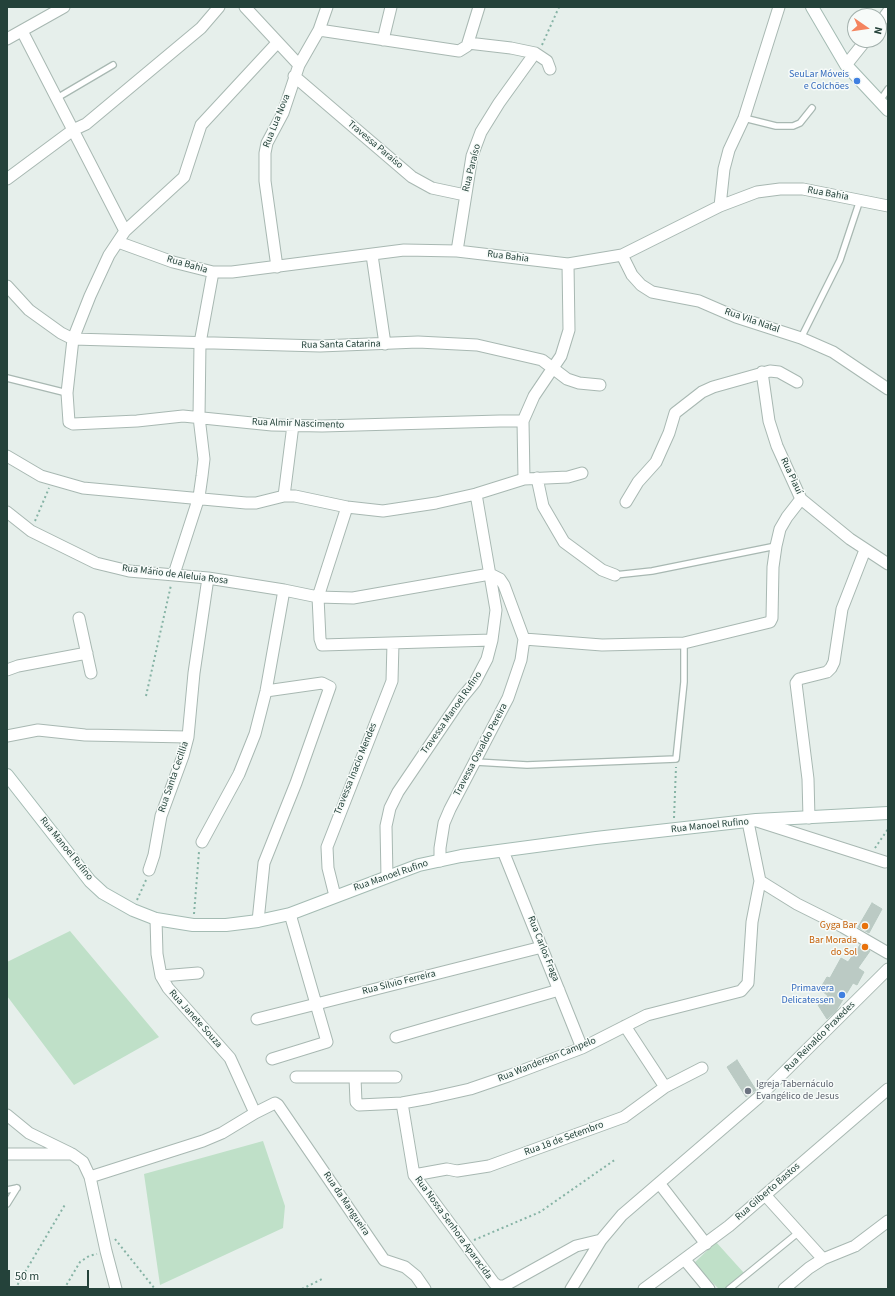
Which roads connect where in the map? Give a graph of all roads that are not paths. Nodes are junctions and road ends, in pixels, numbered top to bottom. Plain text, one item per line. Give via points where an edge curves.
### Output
1 (64, 7) edge
2 (220, 7) edge
3 (245, 7) edge
4 (327, 7) edge
5 (391, 7) edge
6 (479, 7) edge
7 (779, 7) edge
8 (812, 7) edge
9 (319, 30) junction
10 (22, 31) junction
11 (7, 39) edge
12 (383, 40) junction
13 (277, 43) junction
14 (468, 44) junction
15 (860, 48) edge
16 (535, 53) junction
17 (114, 65) dead end
18 (299, 65) junction
19 (846, 66) junction
20 (550, 69) dead end
21 (294, 76) junction
22 (888, 89) edge
23 (57, 98) junction
24 (884, 106) edge
25 (812, 108) dead end
26 (744, 118) junction
27 (73, 130) junction
28 (7, 179) edge
29 (465, 196) junction
30 (860, 200) junction
31 (720, 206) junction
32 (888, 206) edge
33 (125, 231) junction
34 (118, 242) junction
35 (457, 251) junction
36 (372, 255) junction
37 (622, 255) junction
38 (568, 264) junction
39 (277, 267) junction
40 (213, 272) junction
41 (7, 286) edge
42 (801, 338) junction
43 (73, 339) junction
44 (200, 343) junction
45 (385, 344) junction
46 (553, 370) junction
47 (762, 372) junction
48 (7, 378) edge
49 (797, 382) dead end
50 (600, 385) dead end
51 (888, 389) edge
52 (67, 393) junction
53 (199, 417) junction
54 (523, 422) junction
55 (293, 425) junction
56 (7, 456) edge
57 (582, 473) dead end
58 (536, 478) junction
59 (524, 479) junction
60 (476, 494) junction
61 (284, 496) junction
62 (199, 497) junction
63 (801, 499) junction
64 (626, 502) dead end
65 (347, 507) junction
66 (7, 512) edge
67 (776, 546) junction
68 (865, 550) junction
69 (888, 564) edge
70 (174, 574) junction
71 (490, 574) junction
72 (615, 575) joint
73 (208, 578) junction
74 (284, 590) junction
75 (318, 598) junction
76 (79, 618) dead end
77 (524, 638) junction
78 (492, 640) junction
79 (393, 643) junction
80 (684, 643) junction
81 (87, 653) junction
82 (7, 670) edge
83 (91, 672) dead end
84 (266, 691) junction
85 (7, 736) edge
86 (188, 737) junction
87 (476, 762) junction
88 (7, 774) edge
89 (888, 813) edge
90 (809, 818) junction
91 (752, 821) junction
92 (202, 842) road end
93 (504, 851) junction
94 (440, 860) junction
95 (885, 862) dead end
96 (149, 870) road end
97 (387, 877) junction
98 (760, 881) junction
99 (335, 896) junction
100 (290, 914) junction
101 (156, 919) junction
102 (258, 922) junction
103 (542, 947) junction
104 (888, 953) edge
105 (888, 969) edge
106 (198, 973) dead end
107 (161, 976) junction
108 (559, 990) junction
109 (317, 1004) junction
110 (257, 1019) dead end
111 (625, 1026) junction
112 (396, 1037) dead end
113 (582, 1048) junction
114 (272, 1059) dead end
115 (702, 1068) dead end
116 (296, 1077) dead end
117 (396, 1077) dead end
118 (355, 1078) junction
119 (665, 1087) junction
120 (888, 1089) edge
121 (402, 1103) junction
122 (255, 1113) junction
123 (7, 1115) edge
124 (7, 1154) edge
125 (72, 1154) junction
126 (414, 1175) junction
127 (90, 1177) junction
128 (659, 1183) junction
129 (7, 1190) edge
130 (765, 1195) junction
131 (7, 1204) edge
132 (886, 1226) edge
133 (799, 1232) junction
134 (601, 1240) junction
135 (706, 1244) junction
136 (823, 1259) junction
137 (685, 1260) junction
138 (648, 1288) edge
139 (116, 1289) edge
140 (424, 1289) edge
141 (571, 1289) edge
142 (709, 1289) edge
143 (729, 1289) edge
144 (784, 1289) edge

1 - 10 street
2 - 27 street via 185,42 86,124
3 - 13 street
4 - 9 street, Rua Lua Nova
5 - 12 street
6 - 14 street
7 - 26 street
8 - 19 main road
9 - 12 street
9 - 18 street, Rua Lua Nova
10 - 11 street
10 - 23 street
12 - 14 street via 455,52
13 - 18 street
13 - 33 street via 202,126 184,177
14 - 16 street
15 - 19 street
16 - 20 street via 547,61
16 - 29 street, Rua Paraíso via 481,132 472,156
17 - 23 lane
18 - 21 street, Rua Lua Nova
19 - 24 main road
21 - 29 street, Travessa Paraíso via 412,177 432,188
21 - 39 street, Rua Lua Nova via 283,112 267,143 265,153 265,181
22 - 24 lane
23 - 27 street
25 - 26 lane via 800,123 793,126 776,126
26 - 31 street via 729,150
27 - 28 street
27 - 33 street
29 - 35 street, Rua Paraíso
30 - 31 street, Rua Bahia via 803,189 780,189 757,192
30 - 32 street, Rua Bahia
30 - 42 lane via 840,260
31 - 37 street, Rua Bahia
33 - 34 street
34 - 40 street, Rua Bahia via 173,262
34 - 43 street via 100,272
35 - 36 street, Rua Bahia via 404,250
35 - 38 street, Rua Bahia
36 - 39 street, Rua Bahia
36 - 45 street
37 - 38 street, Rua Bahia
37 - 42 street, Rua Vila Natal via 632,275 652,292 699,301 736,317
38 - 46 street via 569,330 561,356
39 - 40 street, Rua Bahia
40 - 44 street
41 - 43 street via 29,310
42 - 51 street, Rua Vila Natal via 833,352
43 - 44 street, Rua Santa Catarina
43 - 52 street
44 - 45 street, Rua Santa Catarina via 320,346
44 - 53 street
45 - 46 street, Rua Santa Catarina via 418,342 477,345 542,360
46 - 50 street, Rua Santa Catarina via 579,383
46 - 54 street via 534,396
47 - 49 street via 779,372
47 - 63 street, Rua Piauí via 769,421 777,446
47 - 64 street via 702,392 675,413 656,462 638,482
48 - 52 lane
52 - 53 street, Rua Almir Nascimento via 69,422 73,424 137,421 168,416
53 - 55 street, Rua Almir Nascimento
53 - 62 street via 204,459
54 - 55 street, Rua Almir Nascimento
54 - 59 street
55 - 61 street
56 - 62 street via 28,470 52,480 83,488
57 - 58 street via 568,477
58 - 59 street
58 - 72 street via 543,506 564,542 602,570
59 - 60 street
60 - 65 street via 395,510
60 - 71 street, Travessa Manoel Rufino
61 - 62 street via 246,503
61 - 65 street via 308,498
62 - 70 street
63 - 67 street via 786,517
63 - 68 street, Rua Piauí
65 - 75 street
66 - 70 street, Rua Mário de Aleluia Rosa via 31,531 96,563 129,571
67 - 72 lane via 652,571
67 - 80 street via 770,622
68 - 69 street, Rua Piauí
68 - 90 street via 842,609 831,668 827,672 797,680 796,683 808,779
70 - 73 street, Rua Mário de Aleluia Rosa
71 - 75 street, Rua Mário de Aleluia Rosa via 353,598
71 - 77 street via 500,579 504,585
71 - 78 street, Travessa Manoel Rufino via 496,610
73 - 74 street, Rua Mário de Aleluia Rosa
73 - 86 street, Rua Santa Cecillia via 194,673
74 - 75 street, Rua Mário de Aleluia Rosa
74 - 84 street
75 - 79 street via 320,643 325,646
76 - 81 street
77 - 80 street via 602,645
77 - 87 street, Travessa Osvaldo Pereira via 521,660 508,698
78 - 79 street
78 - 97 street, Travessa Manoel Rufino via 487,659 475,682 398,792 390,808 386,826
79 - 99 street, Travessa Inacio Mendes via 392,681 328,842 328,868
80 - 87 lane via 684,682 676,759 527,765
81 - 82 street
81 - 83 street
84 - 92 street via 250,748 230,792
84 - 102 street via 322,683 330,687 296,784 264,863
85 - 86 street via 38,730 85,735
86 - 96 street, Rua Santa Cecillia via 161,816
87 - 94 street, Travessa Osvaldo Pereira via 444,823
88 - 101 main road, Rua Manoel Rufino via 103,893 133,910
89 - 90 main road, Rua Manoel Rufino
90 - 91 main road, Rua Manoel Rufino
91 - 93 main road, Rua Manoel Rufino
91 - 95 street
91 - 98 street
93 - 94 main road, Rua Manoel Rufino
93 - 103 street, Rua Carlos Fraga
94 - 97 main road, Rua Manoel Rufino
97 - 99 main road, Rua Manoel Rufino
98 - 104 street
98 - 111 street, Rua Wanderson Campelo via 752,922 746,988 735,994 646,1015
99 - 100 main road, Rua Manoel Rufino
100 - 102 main road, Rua Manoel Rufino
100 - 109 street
101 - 102 main road, Rua Manoel Rufino via 193,925
101 - 107 street, Rua Janete Souza via 157,954
103 - 108 street, Rua Carlos Fraga
103 - 109 street, Rua Silvio Ferreira
105 - 128 street, Rua Reinaldo Praxedes via 758,1098
106 - 107 street
107 - 122 street, Rua Janete Souza via 168,988 230,1058
108 - 112 street
108 - 113 street, Rua Carlos Fraga
109 - 110 street, Rua Silvio Ferreira
109 - 114 street via 327,1042
111 - 113 street, Rua Wanderson Campelo
111 - 119 street
113 - 121 street, Rua Wanderson Campelo via 470,1089
115 - 119 street, Rua 18 de Setembro
116 - 118 street
117 - 118 street
118 - 121 street, Rua Wanderson Campelo via 357,1104 361,1106
119 - 126 street, Rua 18 de Setembro via 624,1117 489,1166 456,1171 447,1169
120 - 130 street, Rua Gilberto Bastos
121 - 126 street, Rua Nossa Senhora Aparacida
122 - 127 street via 203,1141
122 - 140 street, Rua da Mangueira via 273,1104 278,1105 384,1260 405,1267 416,1276
123 - 125 street via 29,1132
124 - 125 street
125 - 127 street via 83,1162
126 - 134 street, Rua Nossa Senhora Aparacida via 498,1286 504,1286 576,1246
127 - 139 street
128 - 134 street, Rua Reinaldo Praxedes via 626,1211
128 - 135 street
129 - 131 lane via 17,1188
130 - 133 street
130 - 135 street, Rua Gilberto Bastos
132 - 136 street via 855,1246
133 - 136 street
133 - 143 lane
134 - 141 street, Rua Reinaldo Praxedes
135 - 137 street, Rua Gilberto Bastos
136 - 144 street
137 - 138 street, Rua Gilberto Bastos
137 - 142 street

